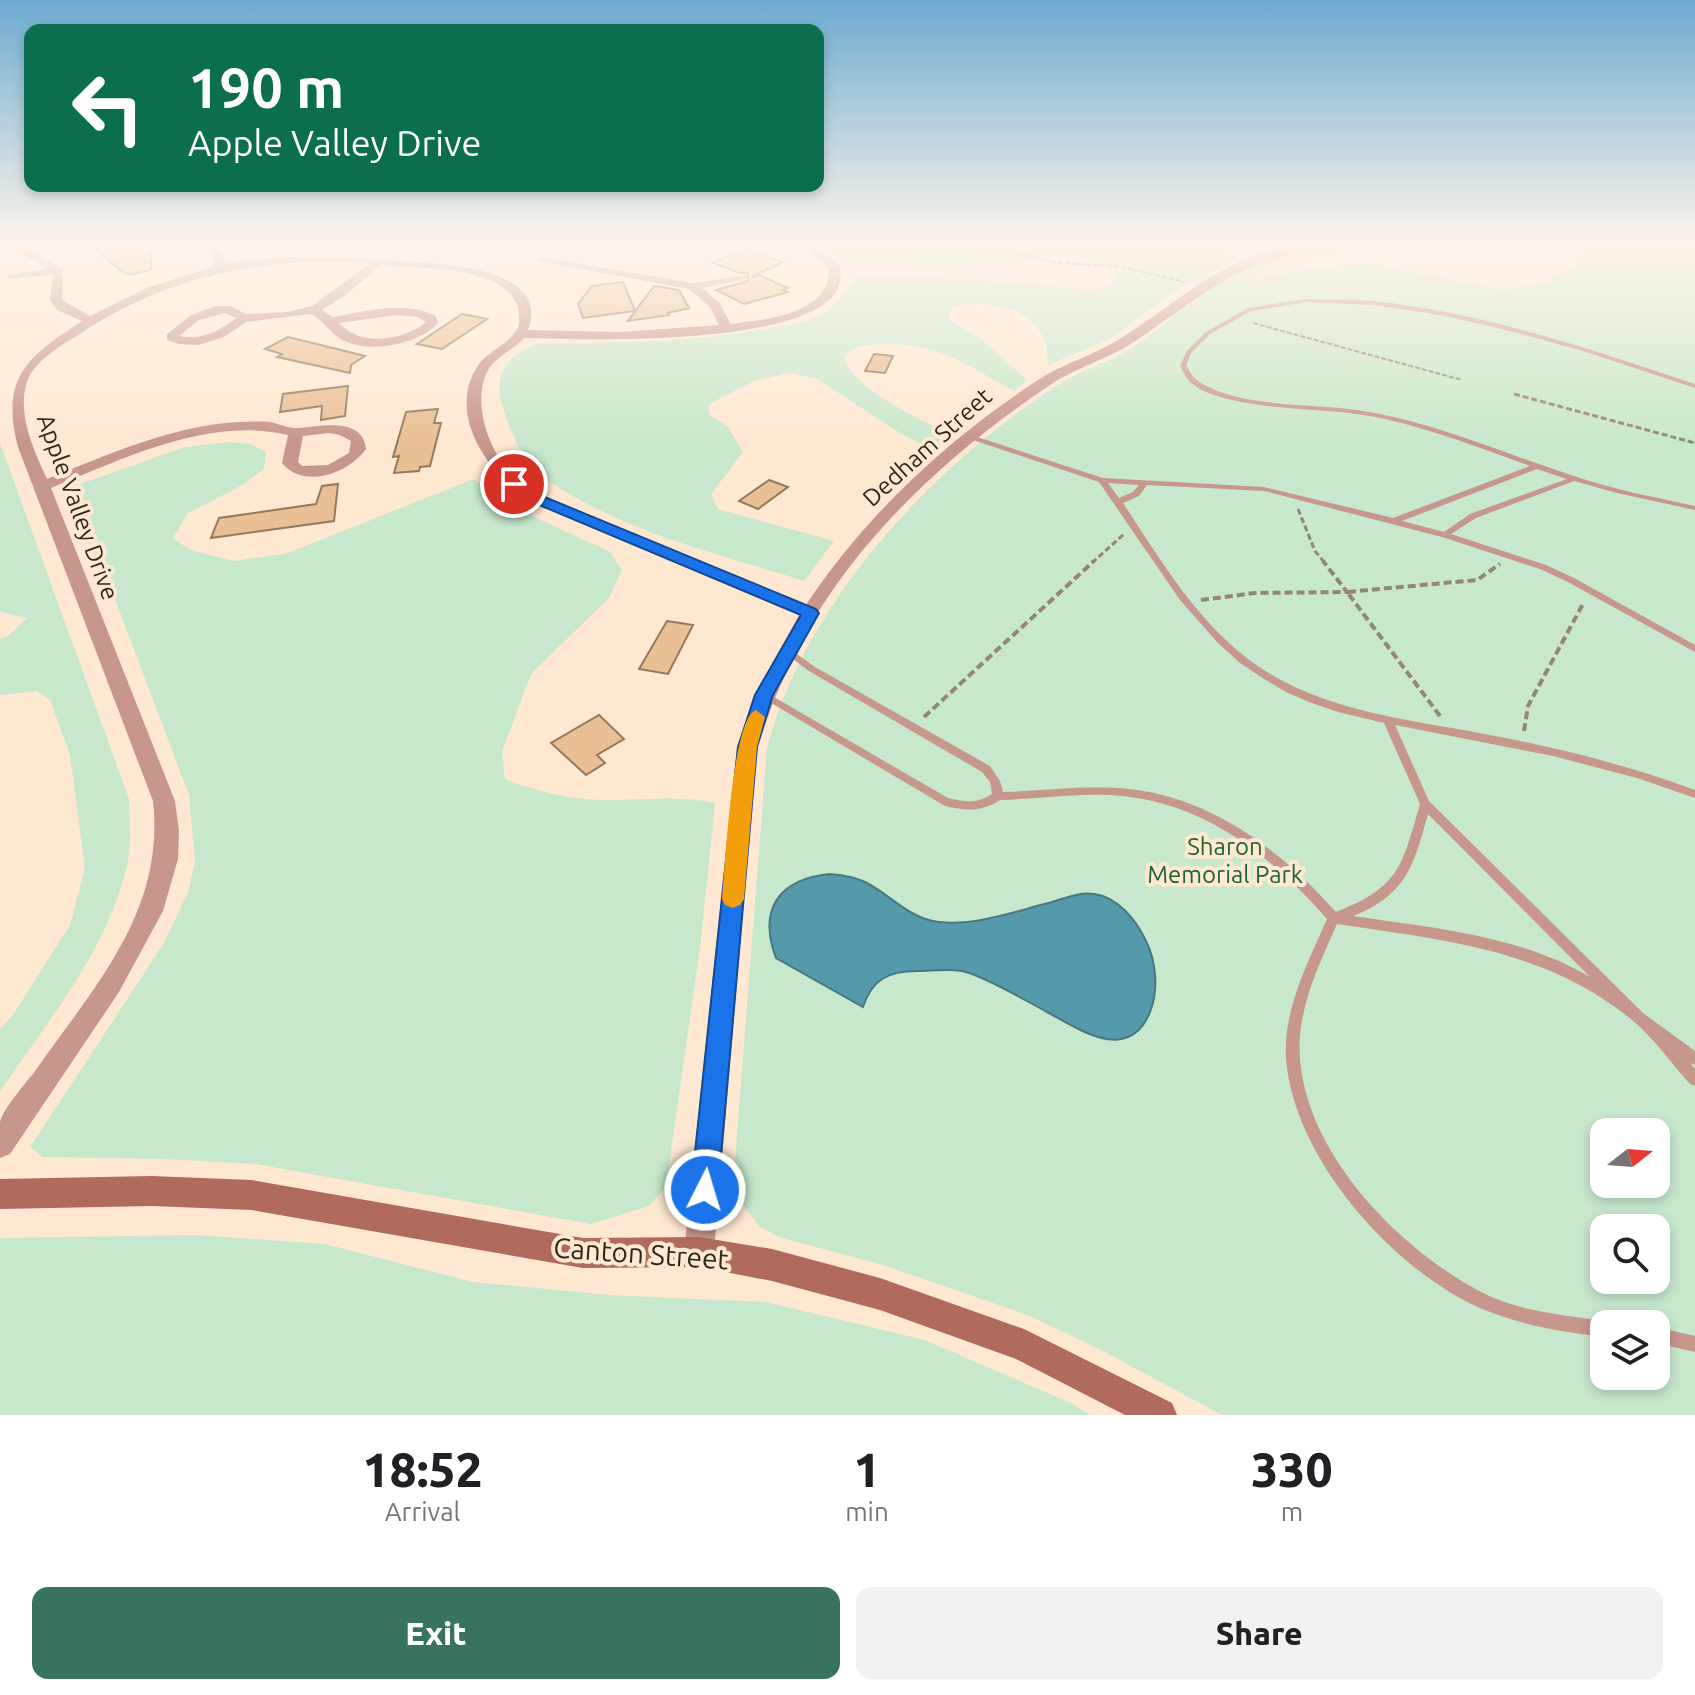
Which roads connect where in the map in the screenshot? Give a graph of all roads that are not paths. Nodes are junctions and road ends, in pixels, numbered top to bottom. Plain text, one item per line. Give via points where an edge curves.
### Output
1 (72, 312) edge
2 (105, 312) edge
3 (207, 312) edge
4 (233, 312) edge
5 (310, 312) edge
6 (317, 312) edge
7 (403, 312) edge
8 (403, 312) edge
9 (523, 312) edge
10 (719, 312) edge
11 (802, 312) edge
12 (1166, 312) edge
13 (1248, 312) edge
14 (1424, 312) edge
15 (243, 318) junction
16 (89, 320) junction
17 (332, 321) junction
18 (727, 328) junction
19 (519, 334) junction
20 (1695, 386) edge
21 (296, 433) junction
22 (971, 438) junction
23 (1537, 466) junction
24 (1574, 479) junction
25 (1102, 480) junction
26 (1145, 483) junction
27 (43, 486) junction
28 (1118, 502) junction
29 (1695, 508) edge
30 (1394, 521) junction
31 (1445, 535) junction
32 (810, 613) junction
33 (1695, 649) edge
34 (787, 651) junction
35 (764, 695) junction
36 (1388, 720) junction
37 (1695, 794) edge
38 (998, 796) junction
39 (1425, 804) junction
40 (1334, 918) junction
41 (1648, 1027) junction
42 (1695, 1059) edge
43 (1695, 1079) edge
44 (0, 1144) edge
45 (0, 1194) edge
46 (699, 1252) junction
47 (1590, 1327) edge
48 (1670, 1338) edge
49 (1695, 1344) edge
50 (1160, 1415) edge

1 - 16 street
2 - 16 street, Apple Valley Drive
3 - 15 street via 171,337 184,342 206,339
4 - 15 street
5 - 15 street
6 - 17 street
7 - 17 street via 424,314 432,323 411,335 369,342 346,337
8 - 17 street
9 - 19 street, Apple Valley Drive
10 - 18 street
11 - 18 street
12 - 22 street, Dedham Street via 1115,348 1044,383
13 - 23 lane via 1217,325 1184,360 1186,376 1207,390 1249,401 1395,418 1464,437
14 - 20 lane via 1567,345
16 - 27 street, Apple Valley Drive via 34,362 19,384 23,437
18 - 19 street via 621,336
19 - 32 street via 484,366 473,394 495,464 514,484 542,501
21 - 21 street via 341,430 355,435 359,449 338,467 297,470 290,463
21 - 27 street via 255,427 198,433
22 - 25 lane
22 - 32 street, Dedham Street via 890,511
23 - 24 lane
23 - 30 lane
24 - 29 lane
24 - 31 lane via 1473,516
25 - 26 lane
25 - 28 lane
26 - 28 lane
26 - 30 lane via 1296,494
27 - 44 street, Apple Valley Drive via 164,801 167,857 157,897 129,957
28 - 36 lane via 1187,603 1231,649 1266,677 1321,701
30 - 31 lane
31 - 33 lane via 1543,567
32 - 34 street, Dedham Street
34 - 35 street, Dedham Street
34 - 38 lane via 986,769
35 - 38 lane via 945,802 971,808
35 - 46 street, Dedham Street via 747,747 741,794
36 - 37 lane via 1523,745
36 - 39 lane
38 - 40 lane via 1122,792 1183,806 1259,844
39 - 40 lane via 1400,880 1368,906
39 - 41 lane
40 - 41 lane via 1463,939 1536,959 1588,982
40 - 47 lane via 1308,976 1292,1056 1309,1126 1336,1171 1386,1233 1473,1295 1518,1315
41 - 42 lane
41 - 43 lane
45 - 46 street, Canton Street via 251,1195 583,1253
46 - 50 street, Canton Street via 772,1265 951,1318 1024,1345
48 - 49 lane

